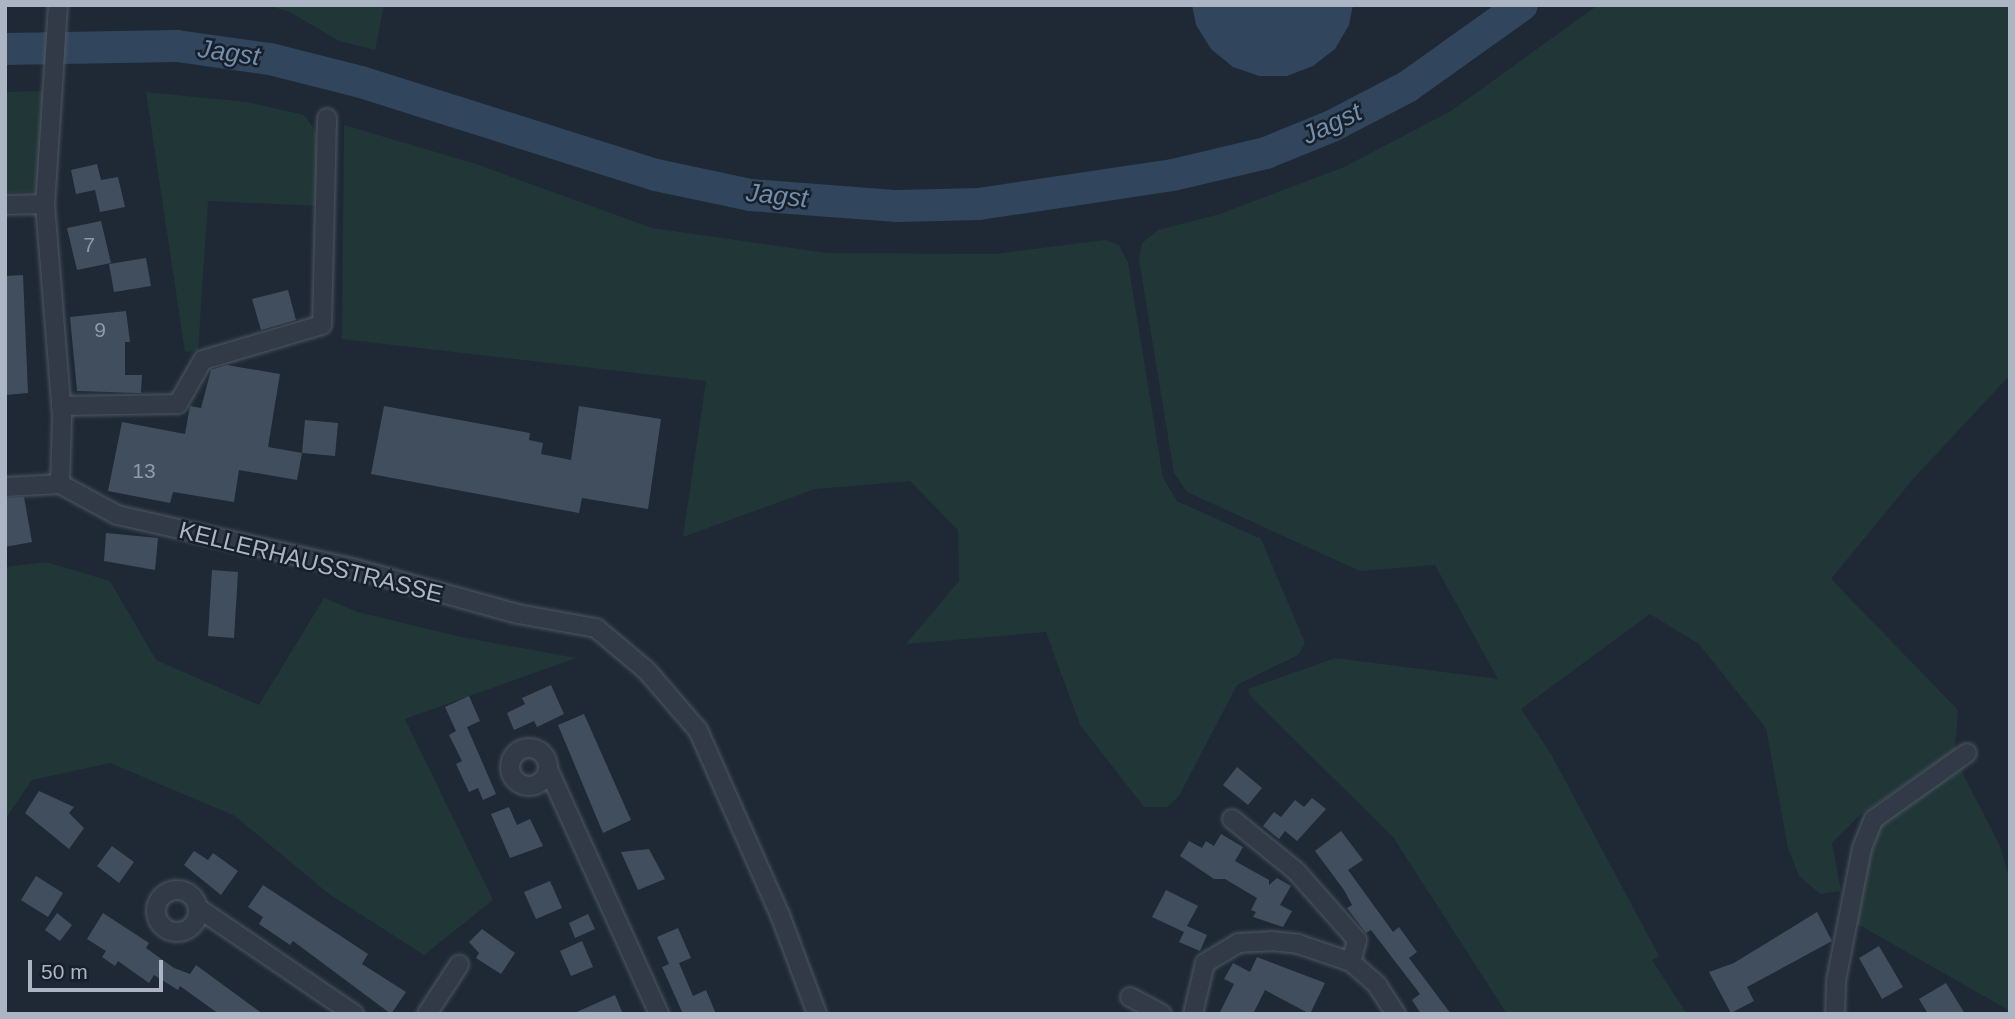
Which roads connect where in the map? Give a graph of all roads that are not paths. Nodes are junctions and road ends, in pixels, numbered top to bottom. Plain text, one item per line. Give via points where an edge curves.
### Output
1 (58, 5) edge
2 (327, 118) dead end
3 (45, 204) junction
4 (5, 205) edge
5 (61, 406) junction
6 (60, 484) junction
7 (5, 486) edge
8 (1967, 752) dead end
9 (548, 769) dead end
10 (1232, 819) dead end
11 (198, 908) dead end
12 (1351, 962) junction
13 (459, 965) dead end
14 (1130, 997) dead end
15 (1835, 1009) edge
16 (354, 1014) edge
17 (427, 1014) edge
18 (659, 1014) edge
19 (817, 1014) edge
20 (1162, 1014) edge
21 (1193, 1014) edge
22 (1396, 1014) edge

1 - 3 street
2 - 5 street via 322,325 203,360 178,404
3 - 4 street
3 - 5 street
5 - 6 street
6 - 7 street
6 - 19 street, KELLERHAUSSTRASSE via 117,515 352,568 518,614 596,628 647,671 698,730 780,915
8 - 15 street via 1874,819 1862,848 1836,981
9 - 18 street
10 - 12 street via 1296,871 1357,940
11 - 16 street
12 - 21 street via 1298,944 1238,943 1205,963
12 - 22 street via 1377,985
13 - 17 street
14 - 20 street

